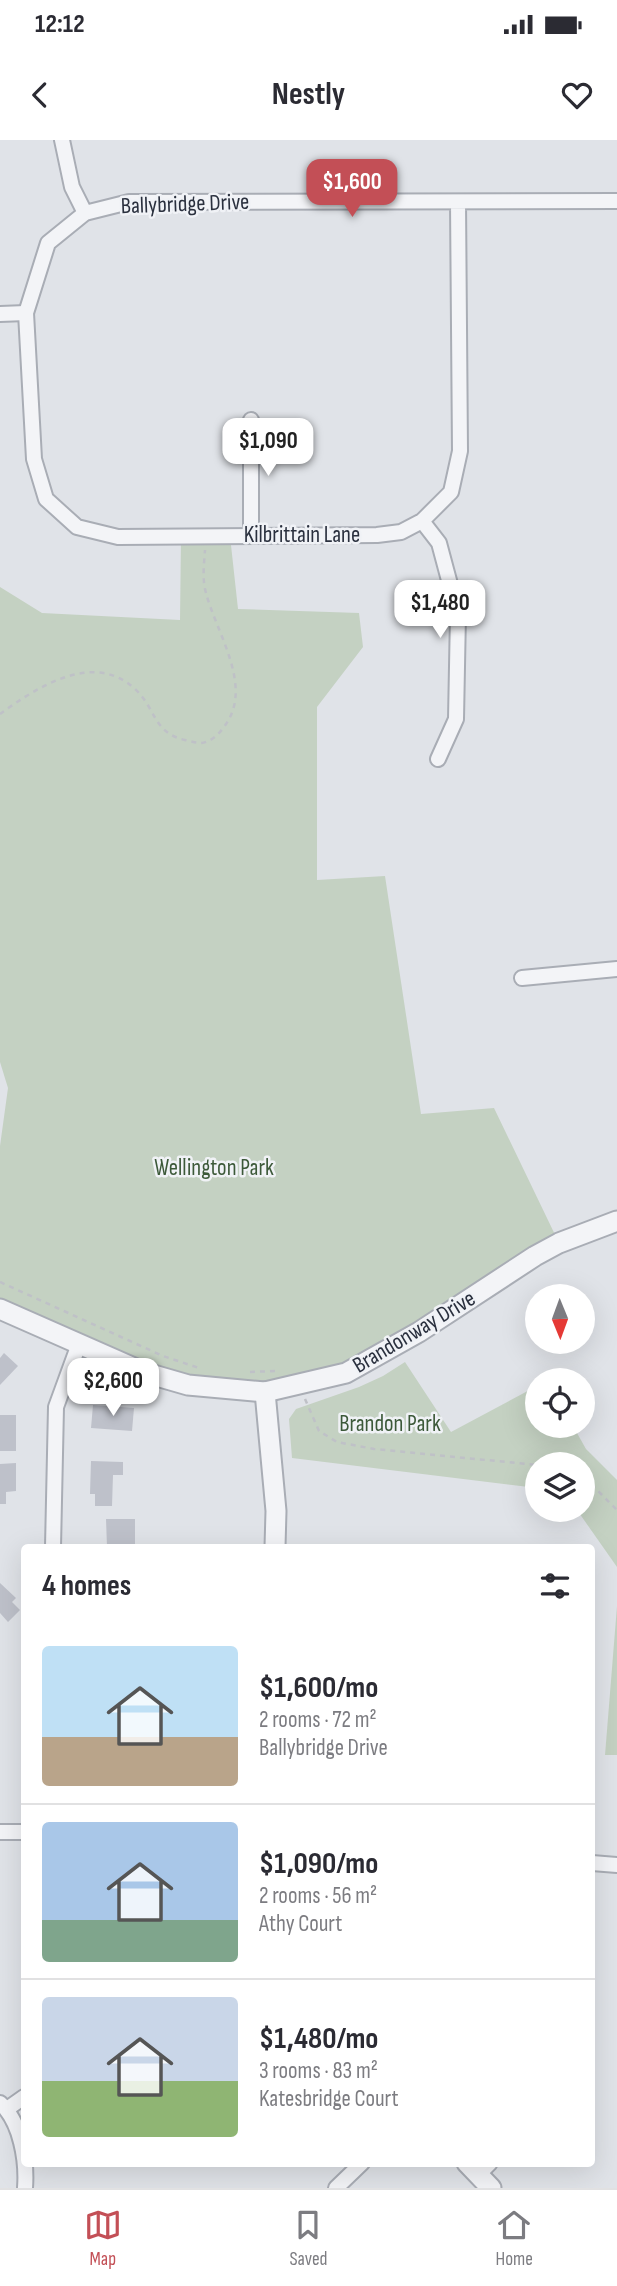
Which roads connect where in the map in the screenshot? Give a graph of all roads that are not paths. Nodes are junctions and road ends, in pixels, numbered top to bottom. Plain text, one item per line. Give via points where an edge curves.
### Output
1 (62, 140) edge
2 (617, 201) edge
3 (458, 202) junction
4 (85, 213) junction
5 (26, 313) junction
6 (0, 314) edge
7 (251, 421) dead end
8 (422, 521) junction
9 (251, 536) junction
10 (438, 759) dead end
11 (617, 969) edge
12 (522, 978) dead end
13 (617, 1221) edge
14 (0, 1309) edge
15 (79, 1344) junction
16 (265, 1392) junction
17 (53, 1544) edge
18 (275, 1544) edge
19 (0, 1832) edge
20 (21, 1832) edge
21 (595, 1863) edge
22 (617, 1865) edge
23 (21, 2098) edge
24 (3, 2106) edge
25 (21, 2142) edge
26 (24, 2167) edge
27 (358, 2167) edge
28 (25, 2188) edge
29 (336, 2188) edge

1 - 4 street via 72,187
2 - 3 street, Ballybridge Drive
3 - 4 street, Ballybridge Drive via 129,202
3 - 8 street, Kilbrittain Lane via 460,451 451,492
4 - 5 street, Ballybridge Drive via 48,243
5 - 6 street
5 - 9 street, Kilbrittain Lane via 34,459 46,499 77,527 118,537
7 - 9 street
8 - 9 street, Kilbrittain Lane via 401,532 377,535
8 - 10 street via 439,544 457,614 456,719
11 - 12 street
13 - 16 street, Brandonway Drive via 535,1256 419,1332 346,1373
14 - 15 street, Brandonway Drive
15 - 16 street, Brandonway Drive via 188,1385
15 - 17 street via 56,1406
16 - 18 street
19 - 20 street
21 - 22 street
23 - 24 street
24 - 25 street
26 - 28 street
27 - 29 street

